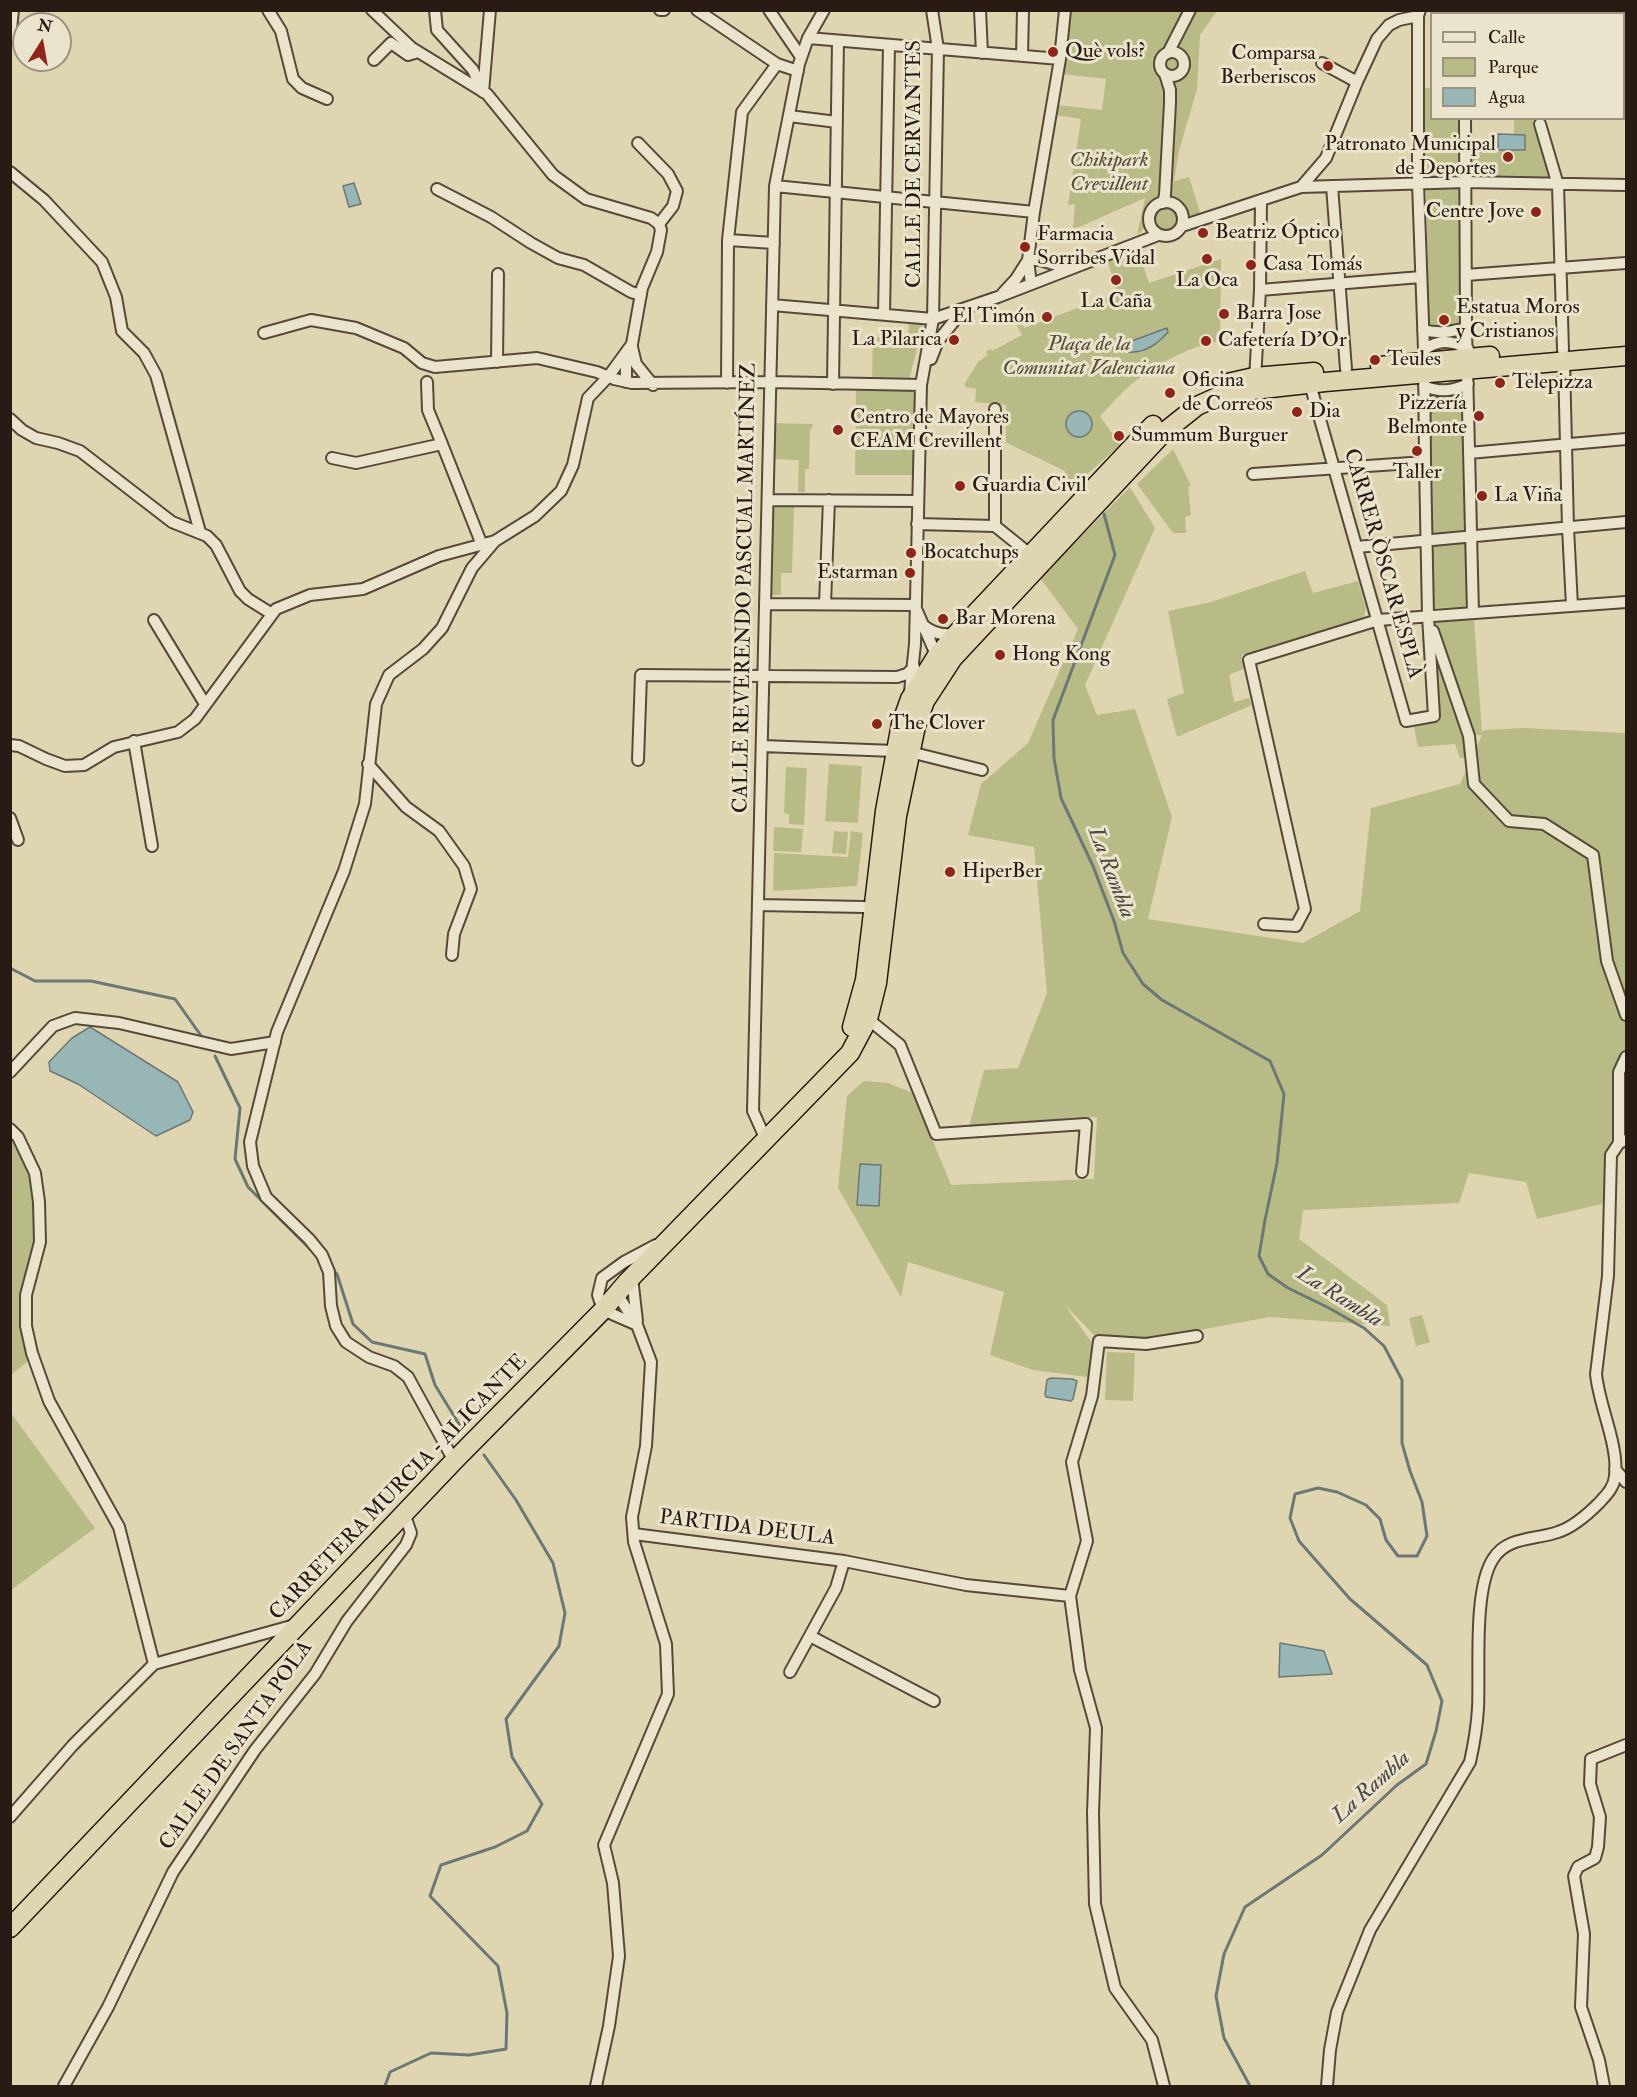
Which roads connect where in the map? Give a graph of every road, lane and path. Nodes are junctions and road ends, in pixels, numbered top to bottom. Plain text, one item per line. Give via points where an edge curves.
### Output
1 (13, 10) edge
2 (268, 10) edge
3 (372, 10) edge
4 (435, 10) edge
5 (490, 10) edge
6 (697, 10) edge
7 (769, 10) edge
8 (824, 10) edge
9 (932, 10) edge
10 (980, 10) edge
11 (1023, 10) edge
12 (1065, 10) edge
13 (1190, 10) edge
14 (1419, 14) edge
15 (808, 38) junction
16 (10, 39) edge
17 (838, 40) junction
18 (888, 45) junction
19 (938, 49) junction
20 (418, 52) junction
21 (982, 53) junction
22 (1173, 54) junction
23 (1022, 56) junction
24 (801, 57) junction
25 (1060, 59) junction
26 (374, 60) dead end
27 (1322, 63) dead end
28 (777, 64) junction
29 (798, 70) junction
30 (1165, 74) junction
31 (1178, 75) junction
32 (1357, 82) junction
33 (1170, 90) junction
34 (483, 92) junction
35 (327, 99) dead end
36 (789, 116) junction
37 (1465, 120) edge
38 (837, 122) junction
39 (1540, 124) dead end
40 (638, 143) dead end
41 (10, 172) edge
42 (1466, 182) junction
43 (1418, 183) junction
44 (1558, 185) junction
45 (1626, 185) edge
46 (775, 186) junction
47 (1332, 186) junction
48 (1301, 187) junction
49 (437, 189) dead end
50 (836, 193) junction
51 (886, 198) junction
52 (1261, 200) junction
53 (934, 202) junction
54 (1163, 203) junction
55 (1034, 212) junction
56 (659, 224) junction
57 (1182, 226) junction
58 (1158, 234) junction
59 (728, 240) junction
60 (774, 243) junction
61 (1028, 260) junction
62 (1626, 263) edge
63 (1560, 268) junction
64 (1070, 269) junction
65 (498, 274) dead end
66 (1466, 275) junction
67 (1421, 277) junction
68 (1031, 284) junction
69 (1340, 284) junction
70 (1260, 290) junction
71 (641, 295) junction
72 (998, 297) junction
73 (772, 305) junction
74 (964, 308) junction
75 (834, 310) junction
76 (884, 314) junction
77 (933, 319) junction
78 (1466, 328) junction
79 (1423, 330) junction
80 (264, 333) dead end
81 (938, 341) junction
82 (632, 344) junction
83 (1626, 344) edge
84 (1563, 356) junction
85 (1626, 356) edge
86 (497, 362) junction
87 (636, 364) junction
88 (1468, 365) junction
89 (1424, 368) junction
90 (1346, 369) junction
91 (608, 377) junction
92 (427, 382) dead end
93 (770, 382) junction
94 (629, 383) junction
95 (727, 383) junction
96 (1255, 383) junction
97 (833, 384) junction
98 (1310, 384) junction
99 (653, 385) junction
100 (921, 385) junction
101 (1468, 406) junction
102 (1424, 408) junction
103 (995, 409) dead end
104 (10, 419) edge
105 (1626, 439) edge
106 (441, 444) junction
107 (1566, 445) junction
108 (1469, 453) junction
109 (332, 458) dead end
110 (1425, 462) junction
111 (1334, 468) junction
112 (1253, 474) dead end
113 (768, 500) junction
114 (829, 500) junction
115 (917, 501) junction
116 (1626, 522) edge
117 (917, 524) junction
118 (995, 526) junction
119 (1568, 528) junction
120 (200, 532) junction
121 (1470, 536) junction
122 (1427, 540) junction
123 (495, 541) junction
124 (482, 545) junction
125 (1357, 547) junction
126 (1031, 555) junction
127 (1626, 602) edge
128 (765, 604) junction
129 (825, 604) junction
130 (915, 605) junction
131 (1572, 606) junction
132 (1473, 613) junction
133 (272, 614) junction
134 (1428, 616) junction
135 (154, 620) dead end
136 (1378, 620) junction
137 (924, 626) junction
138 (957, 633) junction
139 (915, 644) junction
140 (944, 658) junction
141 (914, 667) junction
142 (763, 677) junction
143 (917, 700) junction
144 (205, 704) junction
145 (134, 741) junction
146 (10, 745) edge
147 (762, 746) junction
148 (902, 752) junction
149 (638, 760) dead end
150 (368, 764) junction
151 (982, 770) dead end
152 (10, 818) edge
153 (18, 840) dead end
154 (152, 846) dead end
155 (875, 890) junction
156 (758, 905) junction
157 (864, 907) junction
158 (1264, 924) dead end
159 (871, 925) junction
160 (452, 955) dead end
161 (1626, 1015) edge
162 (868, 1018) junction
163 (275, 1042) junction
164 (1626, 1058) edge
165 (10, 1072) edge
166 (821, 1080) junction
167 (10, 1129) edge
168 (766, 1140) junction
169 (1623, 1142) edge
170 (1082, 1172) dead end
171 (676, 1232) junction
172 (632, 1277) junction
173 (617, 1294) junction
174 (603, 1310) junction
175 (637, 1324) junction
176 (1197, 1336) dead end
177 (454, 1461) junction
178 (1615, 1468) junction
179 (1626, 1482) edge
180 (404, 1513) junction
181 (634, 1534) junction
182 (844, 1561) junction
183 (1070, 1596) junction
184 (298, 1624) junction
185 (810, 1636) junction
186 (154, 1664) junction
187 (790, 1672) dead end
188 (934, 1701) dead end
189 (1626, 1745) edge
190 (10, 1817) edge
191 (10, 1928) edge
192 (64, 2086) edge
193 (596, 2086) edge
194 (1164, 2086) edge
195 (1327, 2086) edge
196 (1604, 2086) edge

1 - 16 street
2 - 35 street via 281,31 293,79 302,88
3 - 20 street
4 - 34 street via 437,30 473,70
5 - 34 street
6 - 28 street
7 - 24 street
8 - 15 street, CALLE REVERENDO PASCUAL MARTÍNEZ
9 - 19 street, CALLE DE CERVANTES
10 - 21 street
11 - 23 street
12 - 25 street
13 - 22 street
14 - 32 street via 1389,25 1377,39
14 - 43 street
15 - 17 street
15 - 24 street, CALLE REVERENDO PASCUAL MARTÍNEZ
17 - 18 street
17 - 38 street
18 - 19 street
18 - 51 street
19 - 21 street
19 - 53 street, CALLE DE CERVANTES
20 - 26 street via 408,55 391,43
20 - 34 street
21 - 23 street
22 - 30 street via 1162,57 1160,64
22 - 31 street via 1184,65
23 - 25 street
24 - 29 street, CALLE REVERENDO PASCUAL MARTÍNEZ
25 - 55 street
27 - 32 street
28 - 29 street
28 - 59 street via 742,112
29 - 36 street, CALLE REVERENDO PASCUAL MARTÍNEZ
30 - 31 street
30 - 33 street
31 - 33 street
32 - 48 street via 1326,158
33 - 54 street
34 - 56 street via 553,175 586,199 651,218
36 - 38 street
36 - 46 street, CALLE REVERENDO PASCUAL MARTÍNEZ
37 - 42 street
38 - 50 street
39 - 44 street
40 - 56 street via 668,174 676,191 673,206
41 - 120 street via 44,200 102,262 116,297 122,331 144,353 156,375
42 - 43 street
42 - 44 street
42 - 66 street
43 - 47 street
43 - 67 street
44 - 45 street
44 - 63 street
46 - 50 street
46 - 60 street, CALLE REVERENDO PASCUAL MARTÍNEZ
47 - 48 street
47 - 69 street
48 - 52 street
49 - 71 street via 558,258 584,265
50 - 51 street
50 - 75 street
51 - 53 street
51 - 76 street
52 - 57 street
52 - 70 street
53 - 55 street
53 - 77 street, CALLE DE CERVANTES
54 - 57 street via 1171,203 1180,210
54 - 58 street via 1149,215 1150,226
55 - 61 street
56 - 71 street via 657,252
57 - 58 street via 1174,234
58 - 64 street
59 - 60 street
59 - 95 street
60 - 73 street, CALLE REVERENDO PASCUAL MARTÍNEZ
61 - 64 street
61 - 68 street
61 - 72 street
62 - 63 street
63 - 66 street
63 - 84 street
64 - 68 street
65 - 86 street
66 - 78 street
67 - 69 street
67 - 79 street
68 - 72 street
69 - 70 street
69 - 90 street
70 - 96 street
71 - 82 street
72 - 74 street
73 - 75 street
73 - 93 street, CALLE REVERENDO PASCUAL MARTÍNEZ
74 - 77 street
74 - 81 street
75 - 76 street
75 - 97 street
76 - 77 street
77 - 81 street
77 - 100 street
78 - 79 street via 1445,333
78 - 88 street
79 - 89 street
80 - 86 street via 311,320 356,328 404,348 422,363 435,367
81 - 100 street
82 - 87 street
82 - 91 street
82 - 94 street via 626,361
83 - 84 highway
84 - 85 highway
84 - 88 highway
84 - 107 street
86 - 91 street via 537,358
87 - 94 street
87 - 99 street
88 - 89 highway
88 - 89 street via 1456,342 1445,340 1432,344
88 - 101 street
89 - 90 highway
89 - 98 highway
89 - 102 street
90 - 96 highway
91 - 94 street
91 - 123 street via 588,398 573,465 561,491 535,516
92 - 106 street via 428,410
93 - 95 street
93 - 97 street
93 - 113 street, CALLE REVERENDO PASCUAL MARTÍNEZ
94 - 99 street
95 - 99 street
96 - 98 highway
96 - 126 highway via 1218,385 1185,401 1155,424
96 - 140 highway via 1197,406 1163,434
97 - 100 street
98 - 111 street, CARRER ÒSCAR ESPLÀ
100 - 115 street
101 - 102 street via 1446,401
101 - 108 street
102 - 110 street
103 - 118 street
104 - 120 street via 36,438 80,451 172,522
105 - 107 street
106 - 109 street via 356,463
106 - 124 street
107 - 108 street
107 - 119 street
108 - 121 street
110 - 111 street
110 - 122 street
111 - 112 street
111 - 125 street, CARRER ÒSCAR ESPLÀ
113 - 114 street
113 - 128 street, CALLE REVERENDO PASCUAL MARTÍNEZ
114 - 115 street
114 - 129 street
115 - 117 street
116 - 119 street
117 - 118 street
117 - 130 street
118 - 126 street
119 - 121 street
119 - 131 street
120 - 133 street via 216,545 240,591
121 - 122 street
121 - 132 street
122 - 125 street
122 - 134 street
123 - 124 street
123 - 150 street via 472,568 442,628 423,649 389,675 376,704
124 - 133 street via 440,556 363,589 310,595
125 - 136 street, CARRER ÒSCAR ESPLÀ
126 - 138 highway
127 - 131 street
128 - 129 street
128 - 142 street, CALLE REVERENDO PASCUAL MARTÍNEZ
129 - 130 street
130 - 137 street
130 - 139 street
131 - 132 street
132 - 134 street
133 - 144 street
134 - 136 street
134 - 136 street, CARRER ÒSCAR ESPLÀ via 1434,716 1406,720
134 - 161 street via 1469,736 1474,784 1509,822 1544,824 1593,855 1607,961
135 - 144 street
136 - 158 street via 1250,660 1305,909 1296,926
137 - 138 street via 941,634
137 - 140 street
138 - 140 highway
139 - 140 street via 927,657
139 - 141 street
140 - 143 highway
141 - 142 street via 897,677
141 - 143 street
142 - 147 street, CALLE REVERENDO PASCUAL MARTÍNEZ
142 - 149 street via 641,675
143 - 148 highway
144 - 145 street via 195,719 178,732
145 - 146 street via 114,747 84,765 65,766
145 - 154 street
147 - 148 street
147 - 156 street, CALLE REVERENDO PASCUAL MARTÍNEZ
148 - 151 street
148 - 155 highway
148 - 162 highway via 878,983
150 - 160 street via 406,807 439,831 464,866 471,889 454,934
150 - 163 street via 365,804 344,870
152 - 153 street
155 - 157 street
155 - 159 highway
156 - 157 street
156 - 168 street, CALLE REVERENDO PASCUAL MARTÍNEZ via 753,1111
157 - 159 street
159 - 166 highway via 857,1014 843,1050
162 - 166 highway via 850,1053
162 - 170 street via 900,1045 936,1134 1086,1124
163 - 165 street via 231,1049 119,1023 75,1018 53,1026
163 - 177 street via 250,1142 253,1166 266,1197 322,1256 329,1272 336,1326 346,1342 408,1377
164 - 169 street via 1619,1072
166 - 168 highway, CARRETERA MURCIA - ALICANTE
167 - 186 street via 18,1137 35,1173 39,1202 40,1242 26,1295 26,1326 32,1353 49,1401 119,1527
168 - 171 highway, CARRETERA MURCIA - ALICANTE
169 - 178 street via 1611,1155 1608,1276 1596,1374
171 - 172 highway, CARRETERA MURCIA - ALICANTE
171 - 174 street via 602,1278 598,1295
172 - 173 highway, CARRETERA MURCIA - ALICANTE
172 - 175 street, PARTIDA DEULA
173 - 174 highway, CARRETERA MURCIA - ALICANTE
173 - 175 street, PARTIDA DEULA
174 - 175 street
174 - 177 highway, CARRETERA MURCIA - ALICANTE
175 - 181 street, PARTIDA DEULA via 651,1362 646,1446 632,1517
176 - 183 street via 1146,1344 1099,1341 1092,1396 1072,1462 1087,1541
177 - 180 highway, CARRETERA MURCIA - ALICANTE
178 - 179 street
178 - 195 street via 1610,1491 1587,1515 1560,1532 1507,1544 1493,1558 1484,1580 1476,1737 1470,1762 1370,1930 1353,1968 1337,2012
180 - 184 highway, CARRETERA MURCIA - ALICANTE
180 - 192 street, CALLE DE SANTA POLA via 411,1533 406,1545 347,1621 315,1674 255,1750 173,1872 108,2007
181 - 182 street, PARTIDA DEULA
181 - 193 street, PARTIDA DEULA via 666,1644 668,1694 604,1845 613,1882 620,1956
182 - 183 street via 966,1585
182 - 185 street, PARTIDA DEULA via 836,1587
183 - 194 street via 1080,1670 1096,1728 1095,1904 1115,1988 1152,2040
184 - 186 street
184 - 191 highway, CARRETERA MURCIA - ALICANTE
185 - 187 street, PARTIDA DEULA
185 - 188 street
186 - 190 street via 88,1729
189 - 196 street via 1591,1759 1590,1784 1600,1817 1599,1847 1595,1858 1578,1867 1574,1876 1584,1934 1581,2007

